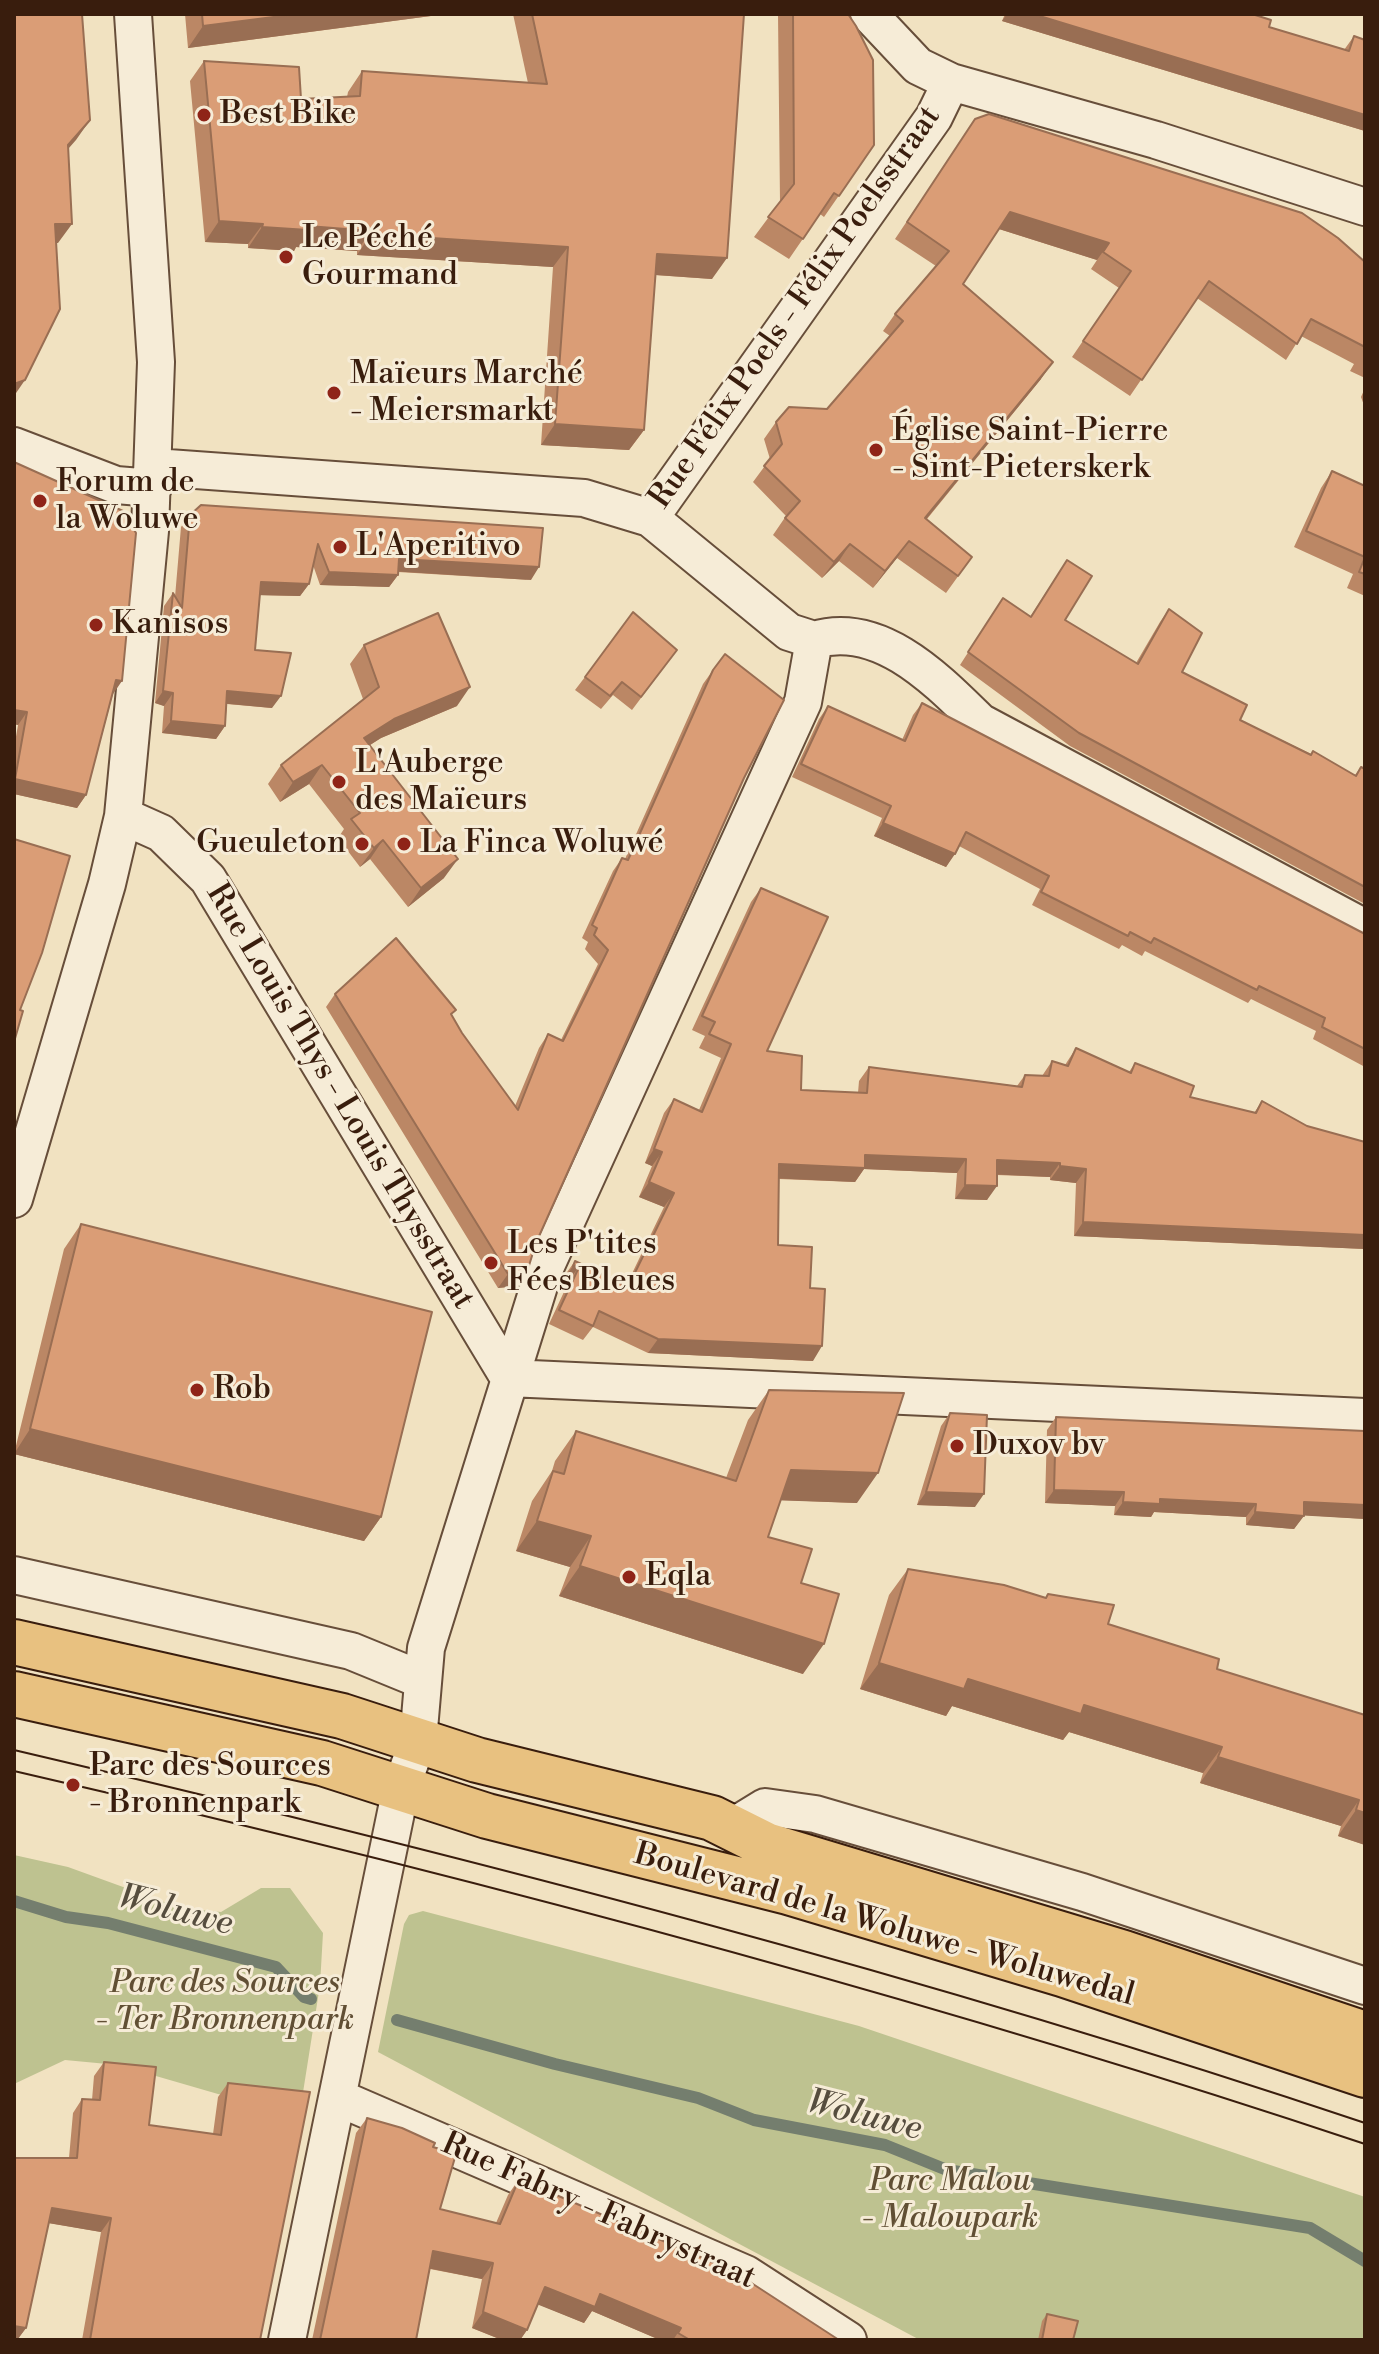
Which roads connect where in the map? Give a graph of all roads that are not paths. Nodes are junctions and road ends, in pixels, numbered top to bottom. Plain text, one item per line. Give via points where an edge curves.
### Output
1 (133, 14) edge
2 (869, 14) edge
3 (951, 82) junction
4 (1365, 207) edge
5 (14, 446) edge
6 (154, 477) junction
7 (650, 518) junction
8 (814, 640) junction
9 (123, 816) junction
10 (1365, 928) edge
11 (14, 1199) edge
12 (509, 1378) junction
13 (1365, 1417) edge
14 (14, 1575) edge
15 (14, 1642) edge
16 (422, 1680) junction
17 (14, 1694) edge
18 (418, 1741) junction
19 (401, 1788) junction
20 (734, 1826) junction
21 (1365, 1986) edge
22 (1365, 2034) edge
23 (1365, 2075) edge
24 (339, 2098) junction
25 (287, 2340) edge
26 (848, 2340) edge

1 - 6 street via 156,362
2 - 3 street via 918,66
3 - 4 street
3 - 7 street, Rue Félix Poels - Félix Poelsstraat via 934,117
5 - 6 street, Rue Félix Poels - Félix Poelsstraat via 116,485
6 - 7 street, Rue Félix Poels - Félix Poelsstraat via 584,498
6 - 9 street
7 - 8 street via 789,632
8 - 10 street via 837,633 889,649 936,679 980,722
8 - 12 street via 803,702 574,1201 544,1270
9 - 11 street
9 - 12 street, Rue Louis Thys - Louis Thysstraat via 161,833 208,879
12 - 13 street
12 - 16 street via 426,1648
14 - 16 street via 351,1651
15 - 18 highway, Boulevard de la Woluwe - Woluwedal via 342,1716
16 - 18 street
17 - 19 highway, Boulevard de la Woluwe - Woluwedal via 322,1763
18 - 19 street
18 - 20 highway, Boulevard de la Woluwe - Woluwedal
19 - 23 highway, Boulevard de la Woluwe - Woluwedal via 487,1816 788,1892 1062,1974
19 - 24 street
20 - 21 street, Boulevard de la Woluwe - Woluwedal via 765,1807 815,1814 1082,1892
20 - 22 highway, Boulevard de la Woluwe - Woluwedal via 766,1845 1124,1953
24 - 25 street
24 - 26 street, Rue Fabry - Fabrystraat via 746,2274

